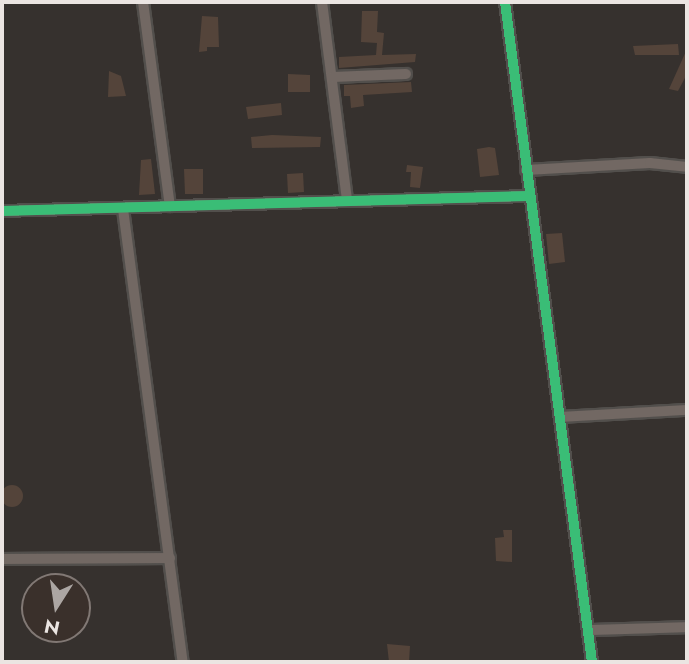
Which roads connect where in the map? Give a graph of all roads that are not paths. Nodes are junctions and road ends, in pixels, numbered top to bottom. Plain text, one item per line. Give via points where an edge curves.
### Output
1 (143, 2) edge
2 (322, 2) edge
3 (505, 2) edge
4 (406, 74) dead end
5 (332, 78) junction
6 (687, 167) edge
7 (526, 170) junction
8 (529, 196) junction
9 (347, 200) junction
10 (170, 206) junction
11 (123, 209) junction
12 (2, 212) edge
13 (687, 410) edge
14 (560, 417) junction
15 (170, 558) junction
16 (2, 559) edge
17 (687, 626) edge
18 (588, 630) junction
19 (183, 662) edge
20 (592, 662) edge

1 - 10 street
2 - 5 street
3 - 7 street
4 - 5 street
5 - 9 street
6 - 7 street via 650,163
7 - 8 street
8 - 9 street
8 - 14 street
9 - 10 street
10 - 11 street
11 - 12 street
11 - 15 street
13 - 14 street
14 - 18 street
15 - 16 street
15 - 19 street
17 - 18 street
18 - 20 street

